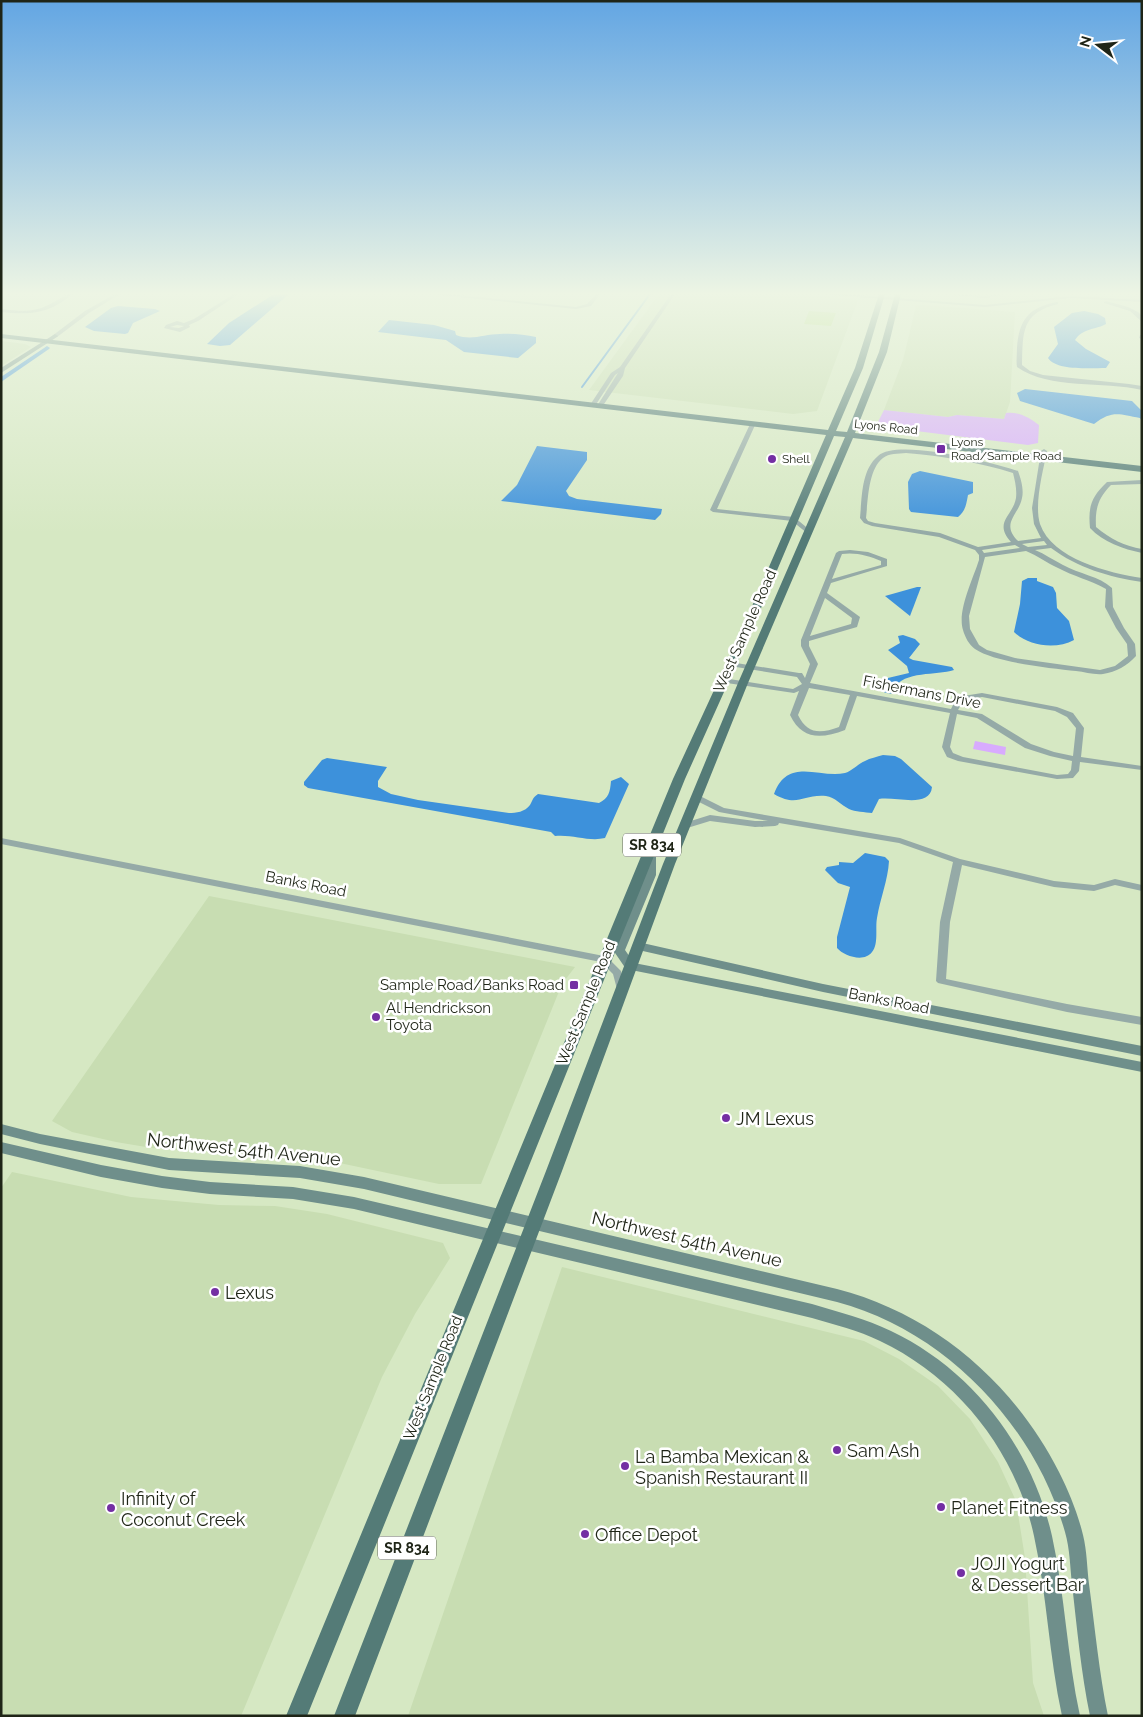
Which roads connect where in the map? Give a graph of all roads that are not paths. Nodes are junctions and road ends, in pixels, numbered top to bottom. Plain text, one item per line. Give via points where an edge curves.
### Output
1 (324, 374) edge
2 (391, 374) edge
3 (620, 374) edge
4 (855, 374) edge
5 (874, 374) edge
6 (1030, 374) edge
7 (1142, 380) edge
8 (1139, 387) edge
9 (470, 391) junction
10 (544, 392) junction
11 (599, 402) junction
12 (753, 423) junction
13 (832, 430) junction
14 (851, 432) junction
15 (1043, 454) junction
16 (1142, 462) edge
17 (1142, 469) edge
18 (1142, 482) edge
19 (794, 519) junction
20 (809, 532) junction
21 (1044, 539) junction
22 (1017, 543) junction
23 (1052, 546) junction
24 (1025, 549) junction
25 (1142, 551) edge
26 (979, 552) junction
27 (1142, 580) edge
28 (828, 582) junction
29 (823, 594) junction
30 (805, 640) junction
31 (730, 664) junction
32 (750, 667) junction
33 (723, 680) junction
34 (743, 683) junction
35 (807, 684) junction
36 (854, 693) junction
37 (954, 711) junction
38 (1078, 758) junction
39 (1142, 768) edge
40 (696, 797) junction
41 (788, 822) junction
42 (684, 826) junction
43 (1, 841) edge
44 (650, 851) junction
45 (958, 861) junction
46 (1142, 888) edge
47 (638, 946) junction
48 (604, 959) junction
49 (630, 966) junction
50 (622, 992) junction
51 (1142, 1021) edge
52 (1142, 1051) edge
53 (1142, 1067) edge
54 (1, 1129) edge
55 (1, 1147) edge
56 (498, 1215) junction
57 (534, 1223) junction
58 (490, 1235) junction
59 (526, 1243) junction
60 (296, 1716) edge
61 (344, 1716) edge
62 (1071, 1716) edge
63 (1099, 1716) edge

1 - 9 main road, Lyons Road
2 - 10 main road, Lyons Road
3 - 11 street
4 - 13 main road, West Sample Road / SR 834
5 - 14 main road, West Sample Road / SR 834
6 - 8 street
7 - 8 street
9 - 10 main road
9 - 11 main road, Lyons Road
10 - 11 main road, Lyons Road
11 - 12 main road, Lyons Road
11 - 13 main road, Lyons Road
12 - 13 main road, Lyons Road
12 - 19 street via 713,510
13 - 14 main road, Lyons Road
13 - 19 main road, West Sample Road / SR 834
14 - 15 main road, Lyons Road
14 - 20 main road, West Sample Road / SR 834
15 - 16 main road, Lyons Road
15 - 17 main road, Lyons Road
15 - 21 street via 1036,522
18 - 25 street via 1109,483 1097,494 1092,511 1093,528 1100,535
19 - 20 street
19 - 31 main road, West Sample Road / SR 834
20 - 32 main road, West Sample Road / SR 834
21 - 22 street
21 - 23 street
22 - 24 street
22 - 26 street
22 - 26 street via 1009,536 1007,524 1019,498 1016,472 958,458 906,451 888,452 881,456 870,470 863,518 866,522 940,535
23 - 24 street
23 - 27 street via 1098,570
24 - 26 street
24 - 26 street via 1109,588 1109,607 1132,644 1132,656 1125,664 1115,670 1100,672 1006,658 977,648 965,625
28 - 28 street via 884,566 885,560 845,551 839,553
28 - 29 street
29 - 30 street
29 - 30 street via 856,617 854,625
30 - 35 street via 804,646 814,664
31 - 32 street, Fishermans Drive
31 - 33 main road, West Sample Road / SR 834
32 - 34 main road, West Sample Road / SR 834
32 - 35 street, Fishermans Drive via 799,675
33 - 34 street, Fishermans Drive
33 - 44 main road, West Sample Road / SR 834
34 - 35 street, Fishermans Drive via 794,691
34 - 40 main road, West Sample Road / SR 834
35 - 36 street, Fishermans Drive
35 - 36 street via 794,715 802,729 816,734 830,734 842,728
36 - 37 street, Fishermans Drive
37 - 38 street, Fishermans Drive via 995,723 1027,746 1042,752
37 - 38 street via 960,699 982,695 1057,709 1070,715 1080,728
37 - 38 street via 946,747 950,755 1057,777 1070,776 1075,771
38 - 39 street, Fishermans Drive
40 - 41 street via 722,810
40 - 42 main road, West Sample Road / SR 834
41 - 42 street via 755,824 710,818
41 - 45 street via 900,841
42 - 47 main road, West Sample Road / SR 834
43 - 48 street, Banks Road
44 - 48 main road, West Sample Road / SR 834
44 - 49 street via 650,875 619,950
45 - 46 street via 1054,884 1094,888 1115,882
45 - 51 street via 945,922 941,981
47 - 49 main road, West Sample Road / SR 834
47 - 52 street, Banks Road via 823,988
48 - 50 street via 618,973
48 - 56 main road, West Sample Road / SR 834
49 - 50 main road, West Sample Road / SR 834
49 - 53 street, Banks Road
50 - 57 main road, West Sample Road / SR 834
54 - 56 street, Northwest 54th Avenue via 169,1164 300,1172
55 - 58 street via 162,1182 293,1193 354,1203
56 - 57 street, Northwest 54th Avenue
56 - 58 main road, West Sample Road / SR 834
57 - 59 main road, West Sample Road / SR 834
57 - 63 street, Northwest 54th Avenue via 859,1302 932,1338 975,1371 1008,1406 1032,1439 1060,1491 1074,1533
58 - 59 street
58 - 60 main road, West Sample Road / SR 834
59 - 61 main road, West Sample Road / SR 834
59 - 62 street via 854,1323 920,1355 957,1384 986,1414 1010,1448 1030,1488 1043,1534

